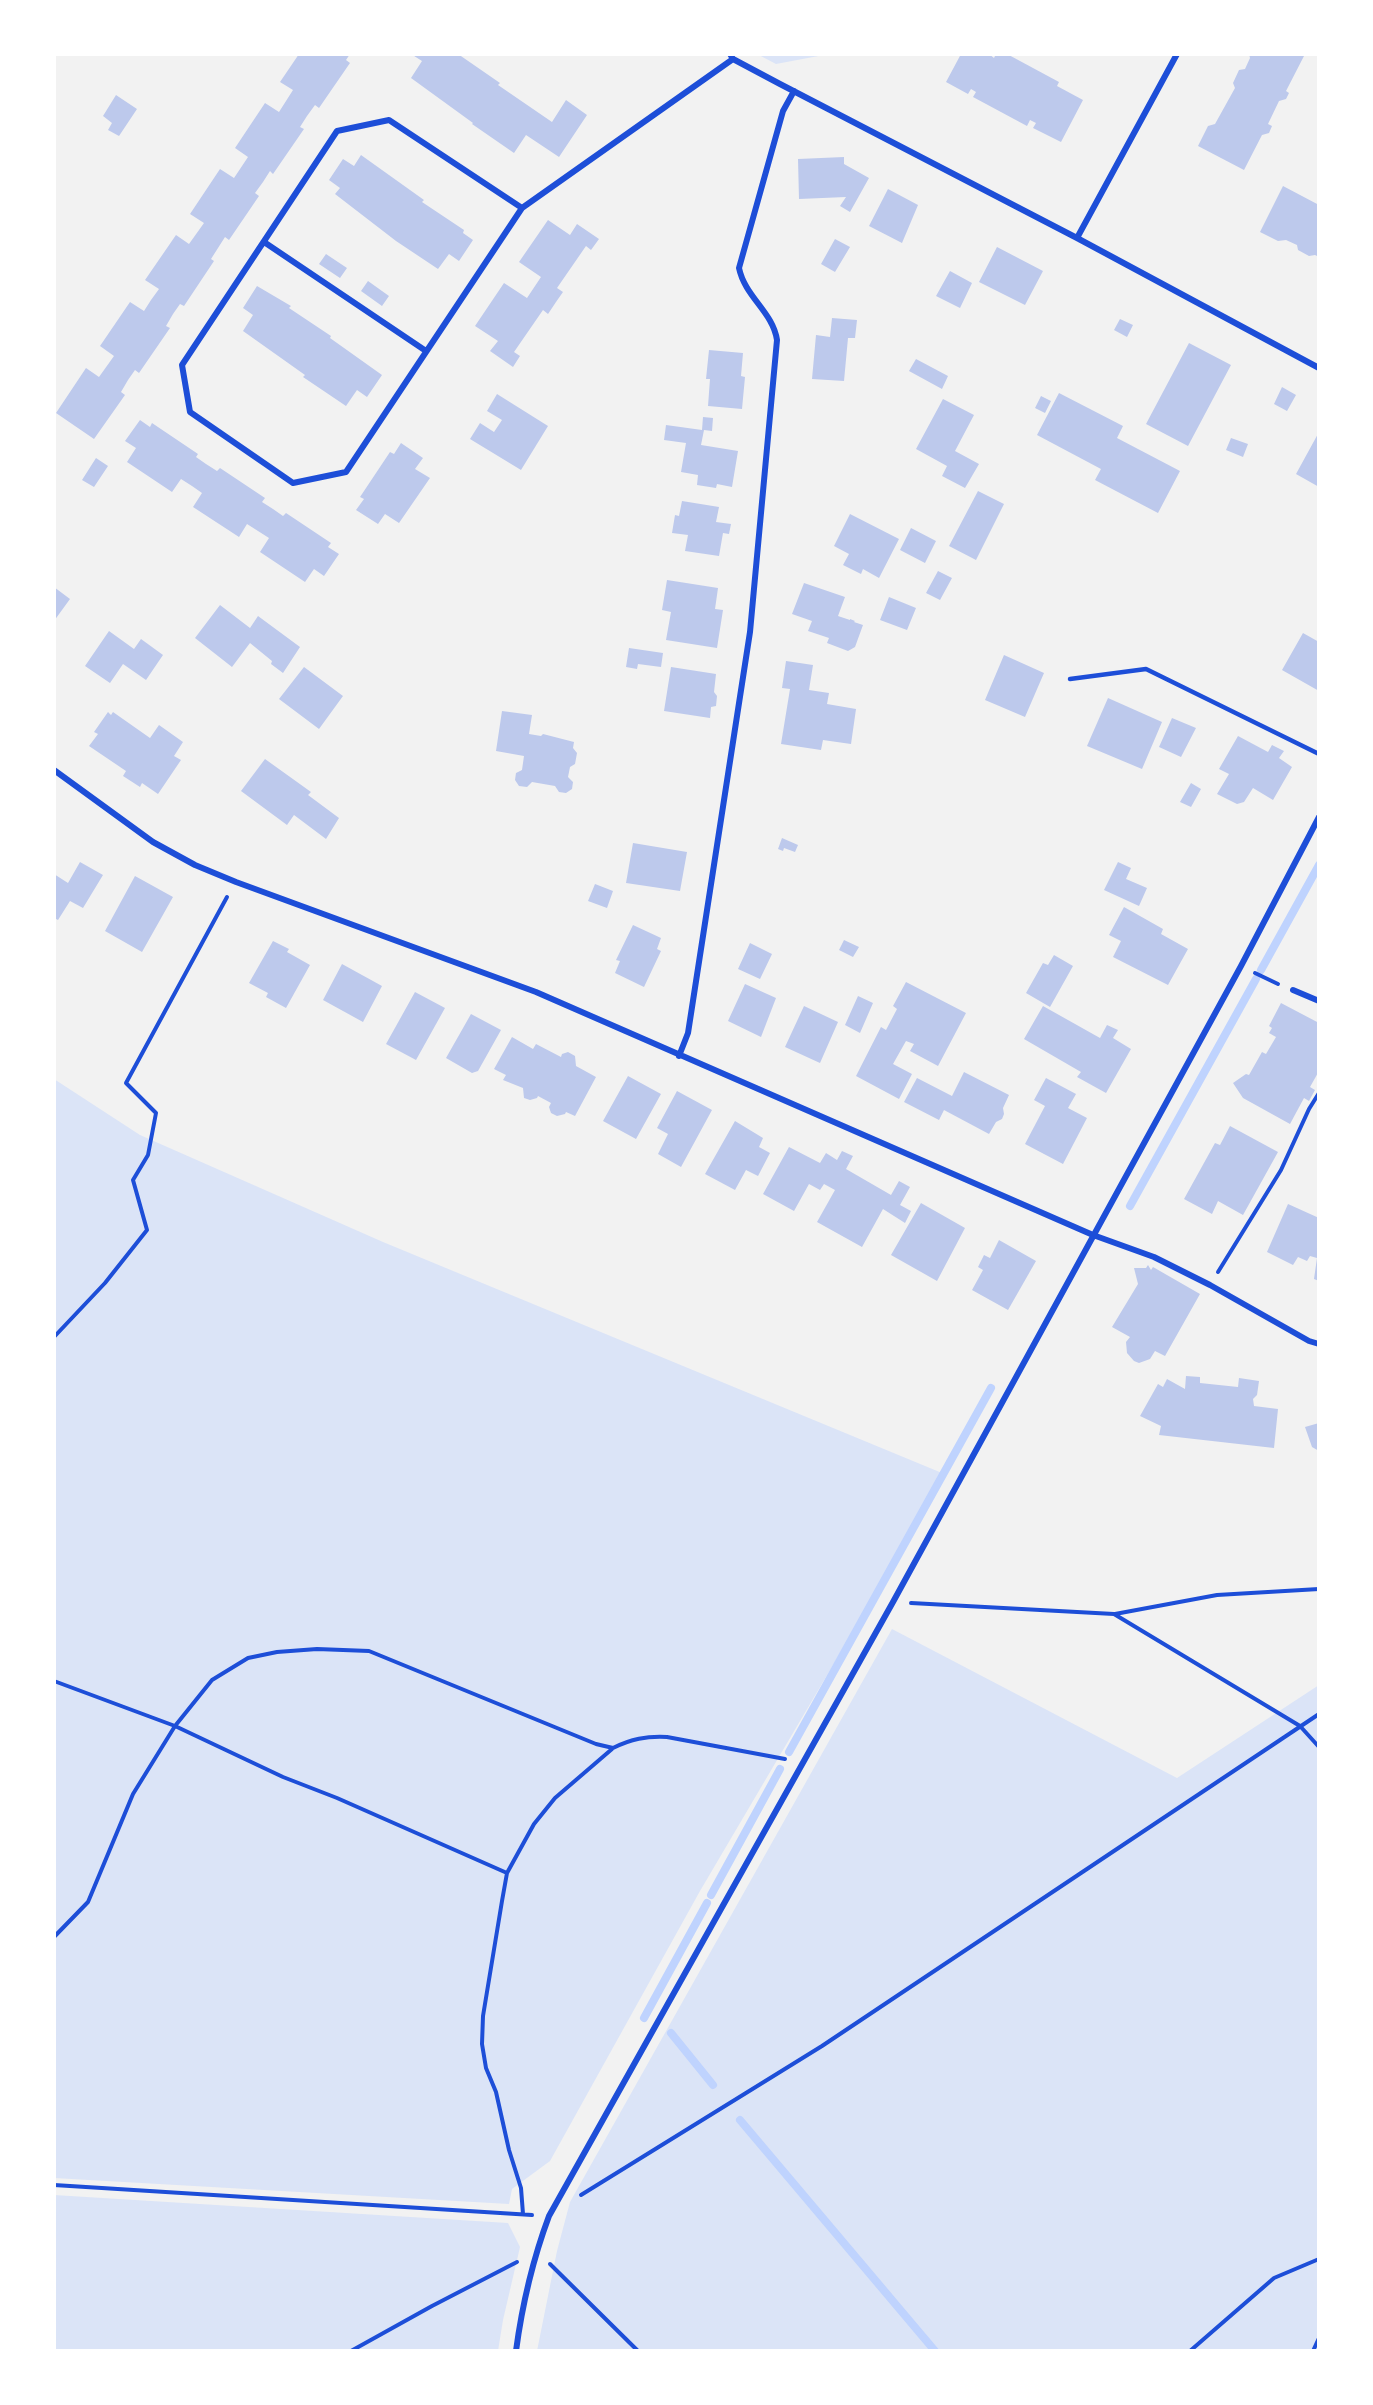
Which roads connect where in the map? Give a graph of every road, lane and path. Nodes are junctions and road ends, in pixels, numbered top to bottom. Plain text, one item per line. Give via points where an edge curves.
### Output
1 (1177, 54) edge
2 (731, 56) edge
3 (794, 90) junction
4 (522, 208) junction
5 (1077, 238) junction
6 (264, 242) junction
7 (426, 351) junction
8 (1319, 368) edge
9 (1070, 679) dead end
10 (1319, 754) edge
11 (54, 770) edge
12 (1319, 817) edge
13 (236, 882) junction
14 (1241, 966) junction
15 (1293, 990) joint
16 (1319, 1001) edge
17 (679, 1056) junction
18 (1319, 1093) edge
19 (1093, 1235) junction
20 (1210, 1285) junction
21 (54, 1337) edge
22 (1319, 1344) edge
23 (1319, 1589) edge
24 (893, 1602) junction
25 (1114, 1614) junction
26 (54, 1681) edge
27 (1319, 1714) edge
28 (176, 1726) junction
29 (1300, 1726) junction
30 (1319, 1747) edge
31 (613, 1748) junction
32 (802, 1763) junction
33 (507, 1873) junction
34 (54, 1938) edge
35 (54, 2185) edge
36 (580, 2196) dead end
37 (523, 2215) junction
38 (549, 2216) junction
39 (538, 2252) junction
40 (1319, 2259) edge
41 (1319, 2338) edge
42 (351, 2351) edge
43 (516, 2351) edge
44 (638, 2351) edge
45 (1190, 2351) edge
46 (1313, 2351) edge

1 - 5 street
2 - 3 street
2 - 4 street
3 - 5 street
3 - 17 street via 783,111 739,268 742,282 776,328 777,340 750,632 688,1034
4 - 6 street via 389,120 337,131
4 - 7 street
5 - 8 street
6 - 7 street
6 - 7 street via 182,365 190,412 293,483 346,472
9 - 10 lane via 1146,669
11 - 13 street via 153,842
12 - 14 street
13 - 17 street via 536,992
13 - 21 path via 126,1083 156,1113 148,1155 133,1180 147,1230 105,1283
14 - 15 path
14 - 19 street
15 - 16 street
17 - 19 street
18 - 20 path via 1281,1170
19 - 20 street via 1154,1257
19 - 24 street
20 - 22 street
23 - 25 path via 1216,1594
24 - 25 path
24 - 32 street
25 - 29 path
26 - 28 path
27 - 29 path
28 - 31 path via 212,1680 248,1658 317,1648 369,1651
28 - 33 path via 283,1777
28 - 34 path via 133,1794 88,1902
29 - 30 path
29 - 36 path via 822,2046
31 - 32 path via 629,1740 667,1737
31 - 33 path via 555,1798 534,1824
32 - 38 street
33 - 37 path via 491,1959 482,2044 521,2188
35 - 37 path
37 - 38 path
38 - 39 street
39 - 42 path
39 - 43 street
39 - 44 path
40 - 45 path via 1274,2278
41 - 46 path

